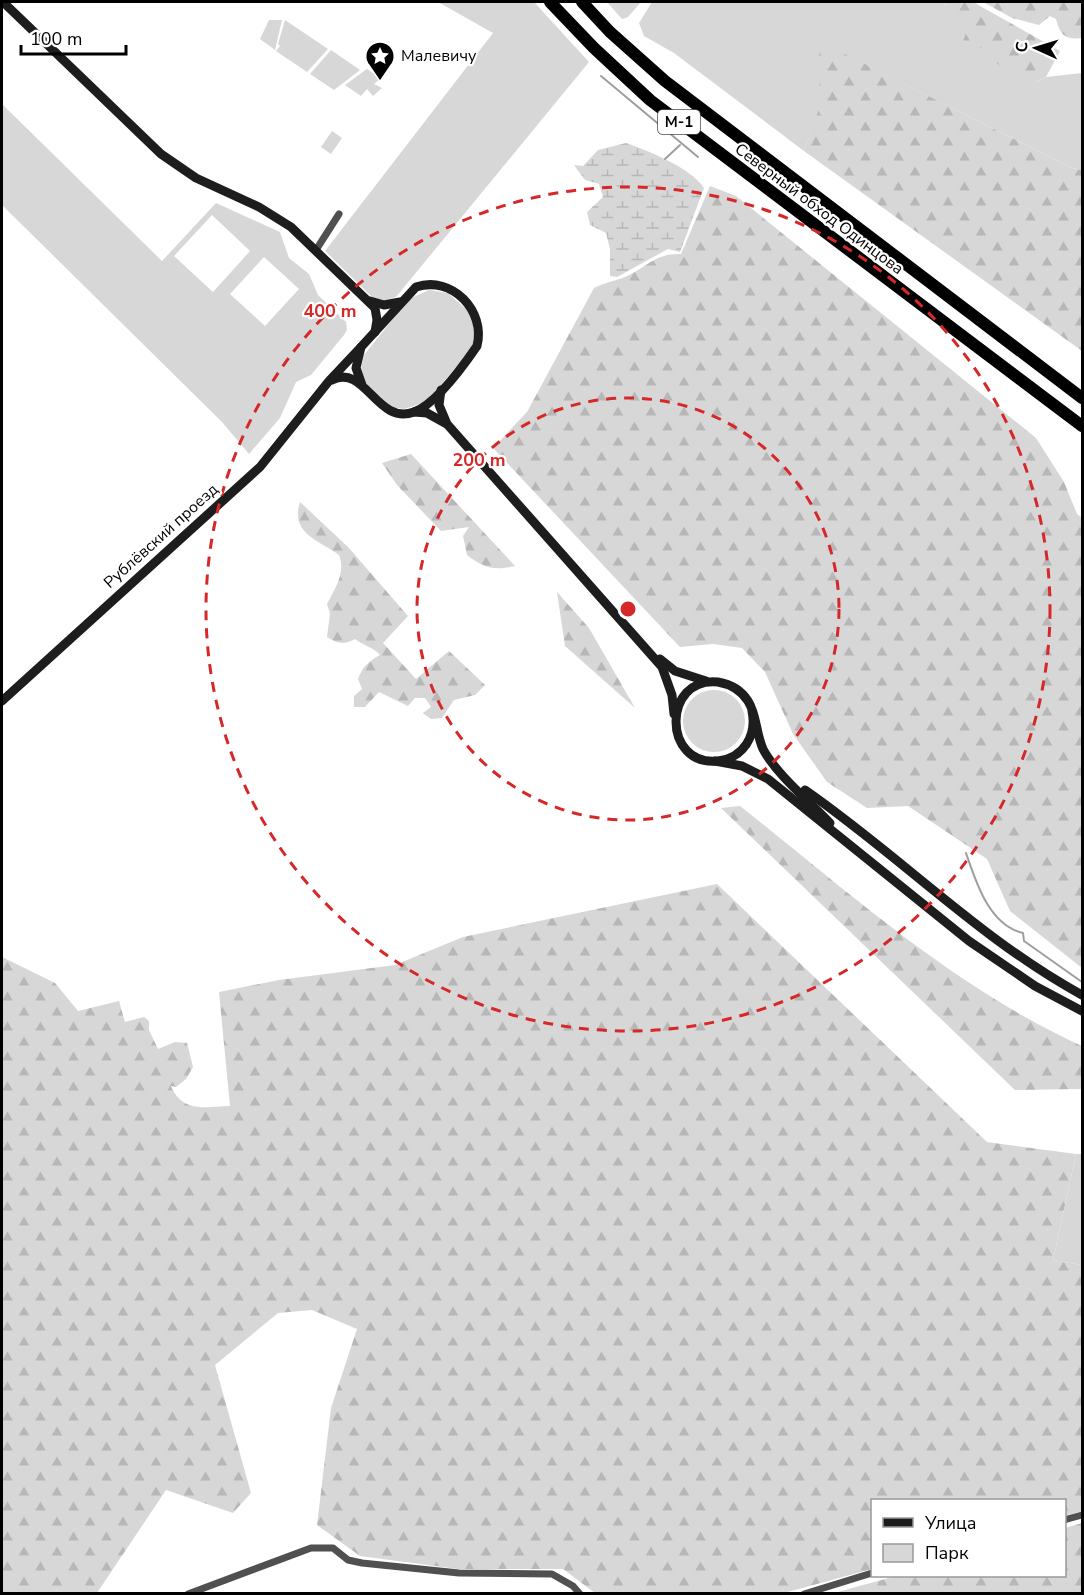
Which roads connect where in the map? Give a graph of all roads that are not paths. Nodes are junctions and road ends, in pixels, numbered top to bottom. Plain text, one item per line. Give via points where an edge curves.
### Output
1 (3, 2) edge
2 (550, 2) edge
3 (582, 2) edge
4 (339, 214) dead end
5 (316, 250) junction
6 (368, 300) junction
7 (401, 302) junction
8 (375, 332) junction
9 (361, 347) junction
10 (330, 381) junction
11 (362, 385) junction
12 (441, 390) junction
13 (1083, 398) edge
14 (414, 412) junction
15 (447, 424) junction
16 (1083, 426) edge
17 (645, 644) junction
18 (720, 682) junction
19 (2, 701) edge
20 (752, 711) junction
21 (675, 726) junction
22 (715, 761) junction
23 (788, 779) junction
24 (855, 848) junction
25 (1083, 995) edge
26 (1083, 1011) edge
27 (1083, 1515) edge
28 (1066, 1520) edge
29 (871, 1574) edge
30 (188, 1593) edge
31 (580, 1593) edge
32 (804, 1593) edge

1 - 5 street via 161,154 196,178 275,216
2 - 16 highway, Северный обход Одинцова / М-1 via 651,100
3 - 13 highway, Северный обход Одинцова / М-1 via 665,81
4 - 5 street
5 - 6 street
6 - 7 street via 384,305
6 - 8 street via 377,314
7 - 8 street
7 - 12 street via 424,284 445,286 473,310 479,322 477,346
8 - 9 street
9 - 10 street, Рублёвский проезд
9 - 11 street via 356,368
10 - 11 street via 346,376
10 - 19 street, Рублёвский проезд via 260,467
11 - 14 street via 384,408 394,413
12 - 14 street via 428,405
12 - 15 street via 439,405
14 - 15 street via 427,413
15 - 17 street
17 - 18 street via 675,671 699,681
17 - 21 street via 668,679
18 - 20 street via 743,694
18 - 21 street via 701,684 685,695 678,706
20 - 22 street via 753,731 744,748 734,756
20 - 23 street via 763,748
21 - 22 street via 686,749 702,759
22 - 24 street via 742,766 768,779
23 - 24 street
23 - 25 street via 993,936
24 - 26 street via 978,948 1035,986
27 - 28 street
29 - 32 street
30 - 31 street via 311,1548 333,1548 348,1560 362,1563 459,1573 552,1574

